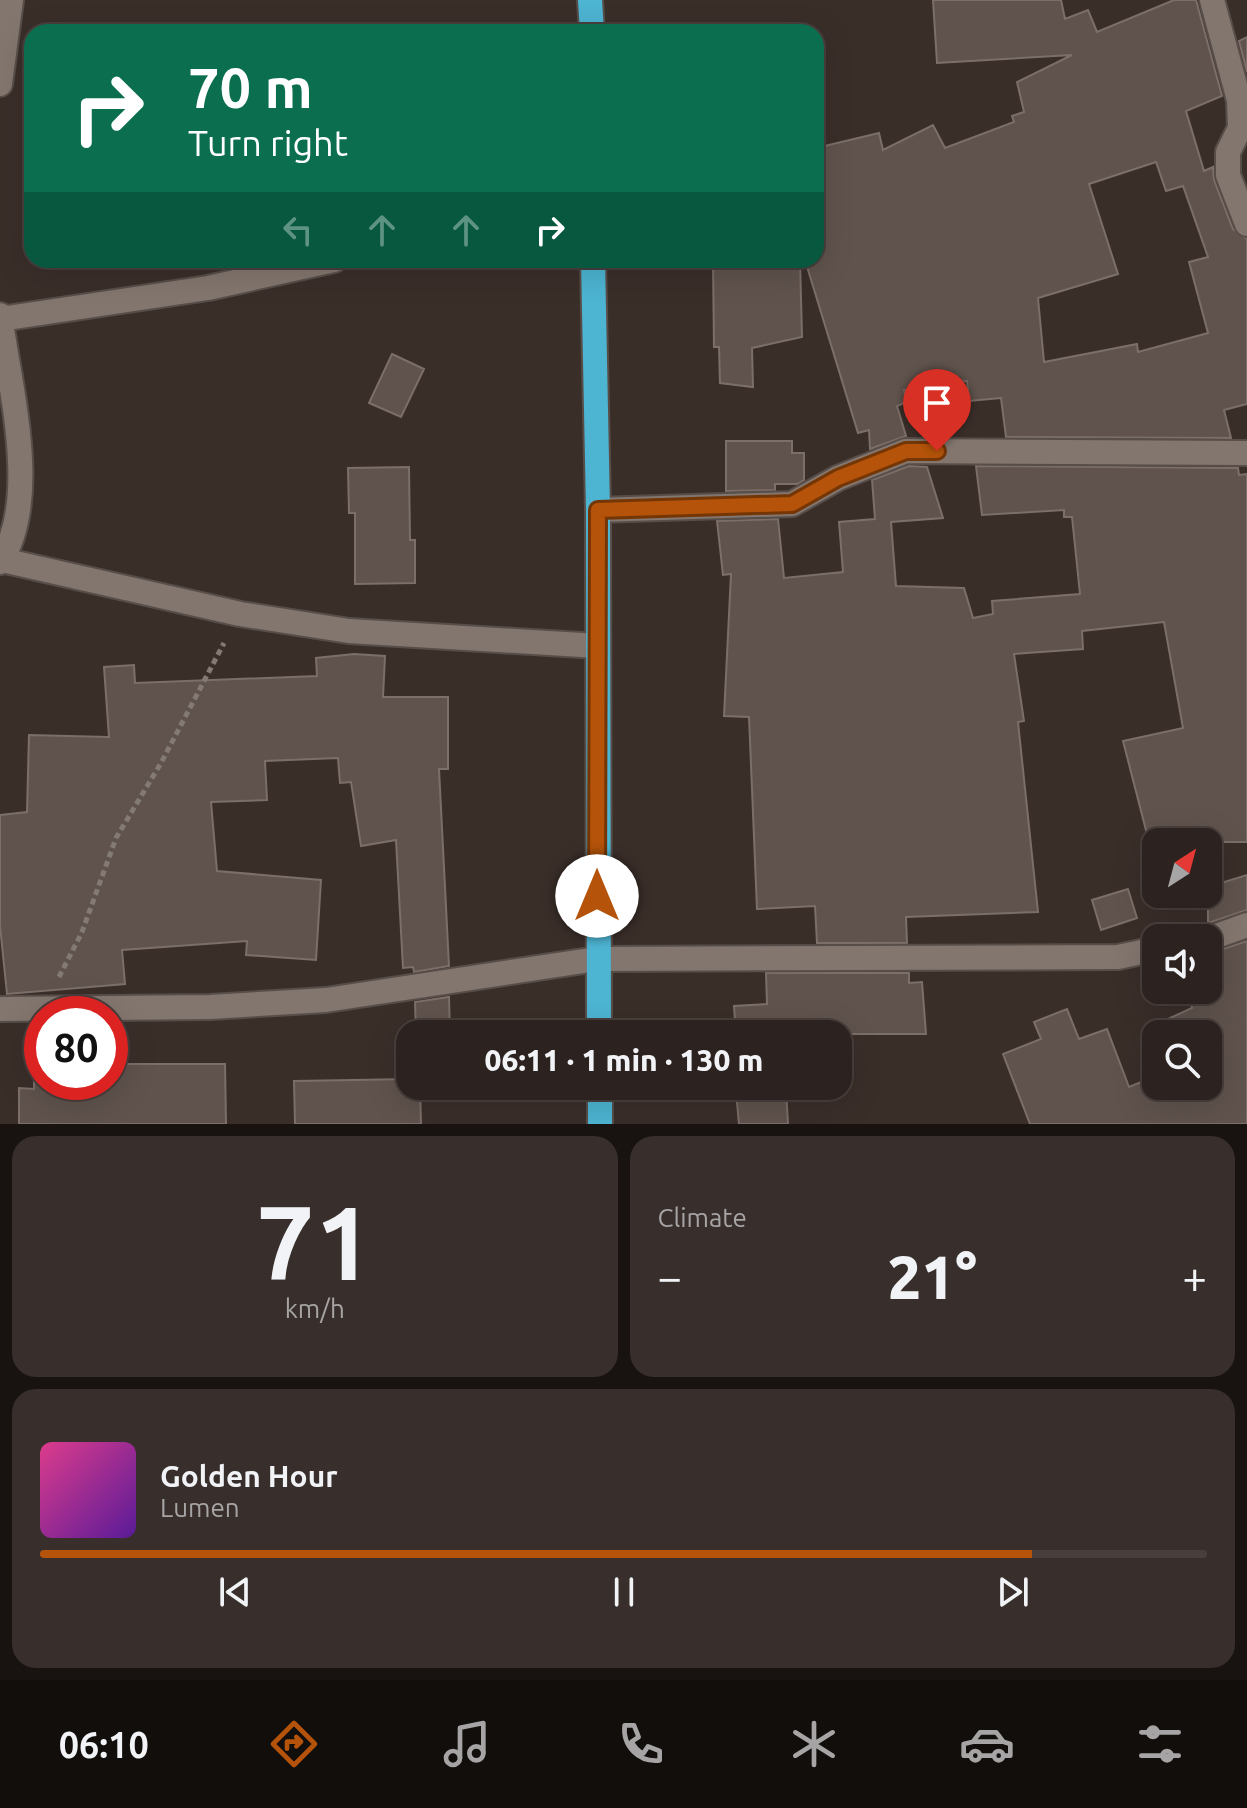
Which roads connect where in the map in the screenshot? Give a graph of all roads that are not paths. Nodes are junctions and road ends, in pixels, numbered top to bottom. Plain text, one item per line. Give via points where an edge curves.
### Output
1 (11, 0) edge
2 (590, 0) edge
3 (1212, 0) edge
4 (592, 24) edge
5 (0, 84) edge
6 (1247, 224) edge
7 (298, 268) edge
8 (593, 268) edge
9 (0, 317) edge
10 (1247, 453) edge
11 (598, 510) junction
12 (8, 521) edge
13 (1, 561) edge
14 (598, 646) junction
15 (1247, 925) edge
16 (1222, 934) edge
17 (1142, 952) edge
18 (597, 959) junction
19 (0, 1009) edge
20 (599, 1020) edge
21 (600, 1100) edge
22 (600, 1124) edge

1 - 5 street
2 - 4 highway
3 - 6 street via 1239,100 1240,128 1228,152 1228,175
7 - 9 street via 208,288
8 - 11 highway
9 - 12 street via 21,477
10 - 11 street via 906,451 838,478 792,504
11 - 14 highway
12 - 13 street via 14,535
13 - 14 street via 240,614 349,631
14 - 18 highway
15 - 16 street
17 - 18 street via 1118,957
18 - 19 street via 326,1000
18 - 20 highway
21 - 22 highway

